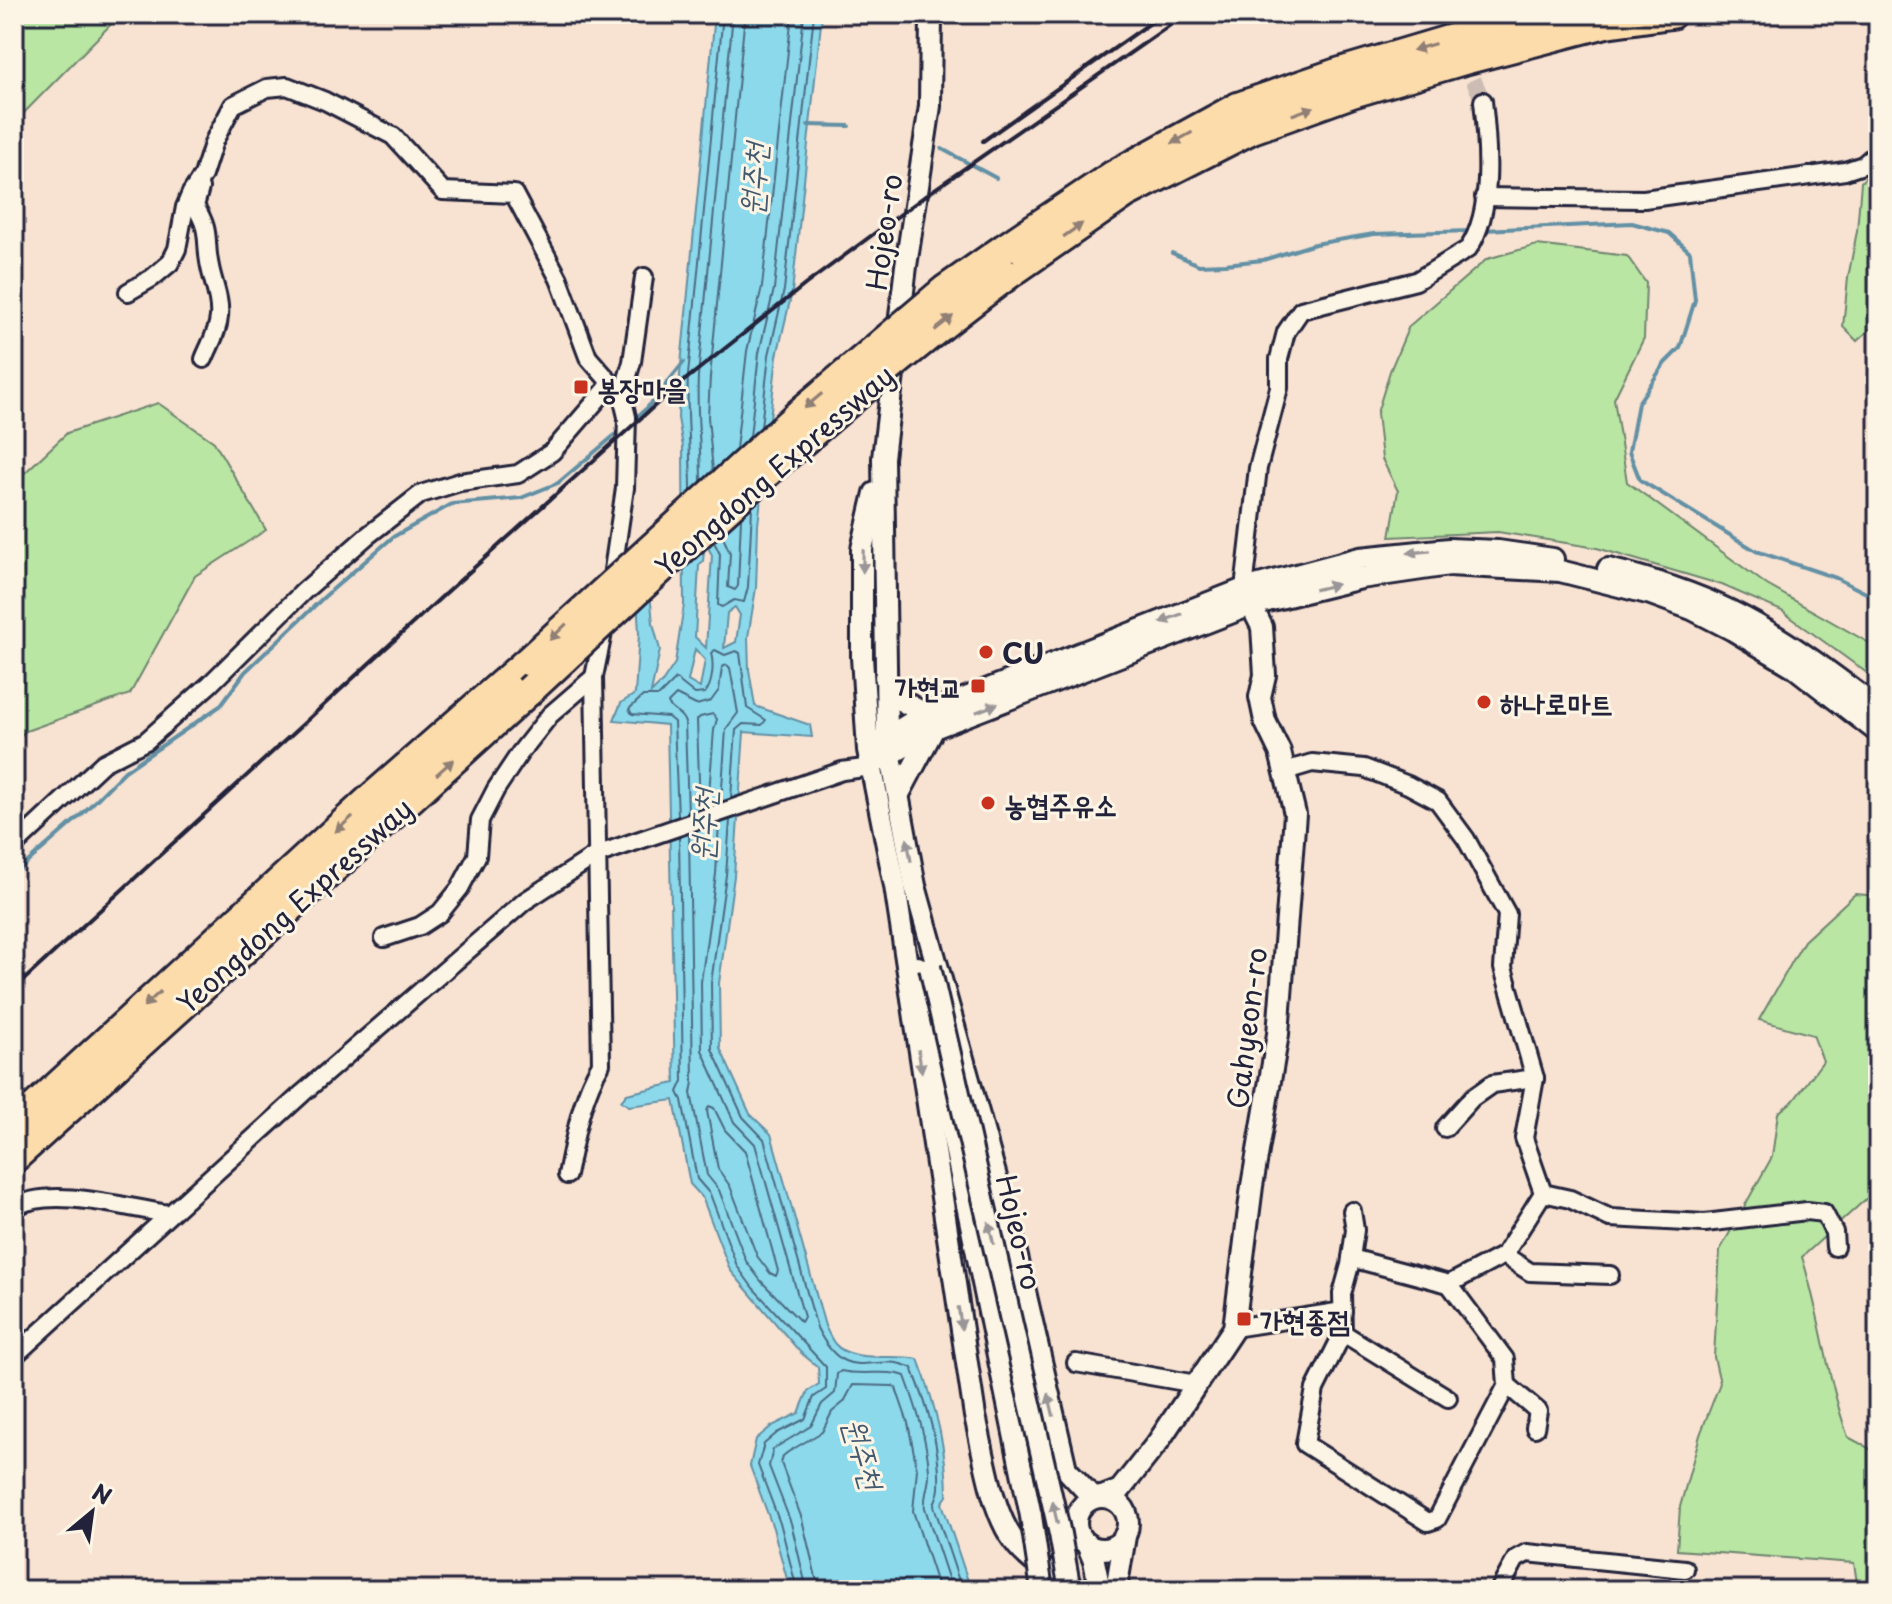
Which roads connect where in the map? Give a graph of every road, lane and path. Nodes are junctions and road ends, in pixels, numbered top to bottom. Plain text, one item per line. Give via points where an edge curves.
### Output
1 (931, 14) edge
2 (1554, 14) edge
3 (1671, 14) edge
4 (1483, 101) tunnel mouth
5 (1878, 152) edge
6 (203, 175) junction
7 (1483, 204) junction
8 (1007, 261) junction
9 (644, 277) dead end
10 (128, 292) dead end
11 (204, 359) dead end
12 (616, 391) junction
13 (883, 458) junction
14 (1247, 597) junction
15 (885, 676) junction
16 (594, 677) junction
17 (1878, 709) edge
18 (929, 721) junction
19 (1878, 732) edge
20 (889, 744) junction
21 (870, 759) junction
22 (1285, 771) junction
23 (899, 794) junction
24 (14, 846) edge
25 (596, 855) junction
26 (905, 886) junction
27 (384, 938) dead end
28 (921, 959) junction
29 (134, 1050) junction
30 (75, 1068) junction
31 (1535, 1078) junction
32 (14, 1112) edge
33 (14, 1126) edge
34 (1445, 1128) dead end
35 (14, 1158) edge
36 (14, 1171) edge
37 (567, 1175) dead end
38 (1543, 1193) junction
39 (14, 1208) edge
40 (1352, 1211) dead end
41 (168, 1214) junction
42 (1835, 1247) dead end
43 (1504, 1255) junction
44 (1351, 1258) junction
45 (1610, 1275) dead end
46 (1449, 1284) junction
47 (1343, 1311) junction
48 (1234, 1328) junction
49 (1343, 1333) junction
50 (14, 1356) edge
51 (1076, 1363) dead end
52 (1196, 1384) junction
53 (1507, 1385) junction
54 (1448, 1398) dead end
55 (1535, 1428) dead end
56 (1158, 1442) junction
57 (1098, 1498) junction
58 (1126, 1528) junction
59 (1087, 1544) junction
60 (1685, 1569) dead end
61 (1042, 1590) edge
62 (1070, 1590) edge
63 (1078, 1590) edge
64 (1100, 1590) edge
65 (1116, 1590) edge
66 (1499, 1590) edge

1 - 13 street, Hojeo-ro via 930,106
2 -> 8 highway, Yeongdong Expressway via 1440,42 1238,107 1112,176
8 -> 3 highway, Yeongdong Expressway via 1252,129 1464,60 1606,23
4 - 7 street, Gahyeon-ro via 1488,146
5 - 7 street via 1845,171 1644,199
6 - 10 street via 185,207 170,263
6 - 11 street via 195,206 206,224 220,315
6 - 12 street via 233,105 267,88 287,86 393,136 443,191 514,194 559,279 588,357
7 - 14 street, Gahyeon-ro via 1468,249 1416,281 1301,310 1286,332 1279,388 1258,468
29 -> 8 highway, Yeongdong Expressway, bridge
8 -> 30 highway, Yeongdong Expressway, bridge via 945,290 802,411
9 - 12 street via 632,362
12 - 16 street via 627,417 625,488
12 - 24 street via 552,452 518,474 460,482 410,502 304,591 146,741 103,763
13 - 15 street, Hojeo-ro
13 -> 21 street, Hojeo-ro via 862,549 862,657
17 -> 14 street via 1732,611 1648,578 1601,567 1449,549 1360,558
14 - 18 street
14 -> 19 street via 1449,565 1560,571 1692,609 1793,666
14 - 22 street, Gahyeon-ro via 1262,627 1265,675 1260,697 1265,721
15 - 18 street via 902,701
15 - 20 street, Hojeo-ro
16 - 25 street
16 - 27 street via 550,715 496,789 480,820 477,856 440,913
18 - 20 street
18 - 23 street
20 - 21 street
20 - 23 street, Hojeo-ro
21 - 25 street
21 - 26 street, Hojeo-ro
22 - 31 street via 1312,763 1364,768 1438,801 1466,839 1507,914 1503,968
22 - 48 street, Gahyeon-ro via 1295,814 1278,1034
26 -> 23 street, Hojeo-ro
25 - 37 street via 601,1064 580,1113
25 - 41 street via 525,901
26 - 28 street, Hojeo-ro
26 - 28 street, Hojeo-ro
57 -> 28 street via 1081,1488 1066,1469 1011,1231
28 - 61 street, bridge
62 -> 28 street, Hojeo-ro, bridge
28 -> 63 street via 975,1416 994,1493 1014,1542
29 - 35 highway, Yeongdong Expressway
29 - 36 highway
30 - 32 highway
30 - 33 highway, Yeongdong Expressway
31 - 34 street via 1492,1084
31 - 38 street via 1524,1138
38 - 42 street via 1610,1218 1705,1223 1824,1213
38 - 43 street
39 - 41 street via 55,1196
40 - 44 street
41 - 50 street
43 - 45 street via 1530,1272
43 - 46 street
44 - 46 street
44 - 47 street
46 - 53 street via 1505,1359
47 - 48 street
47 - 49 street
48 - 52 street, Gahyeon-ro
49 - 53 street via 1315,1389 1305,1444 1428,1522 1437,1519
49 - 54 street
51 - 52 street
52 - 56 street, Gahyeon-ro
53 - 55 street via 1538,1411
56 - 57 street via 1120,1490
56 - 58 street
57 - 58 street via 1119,1503
57 - 59 street via 1081,1508 1076,1523
58 - 59 street via 1119,1543 1102,1549
58 - 65 street
59 - 64 street
60 - 66 street via 1527,1553 1516,1559

